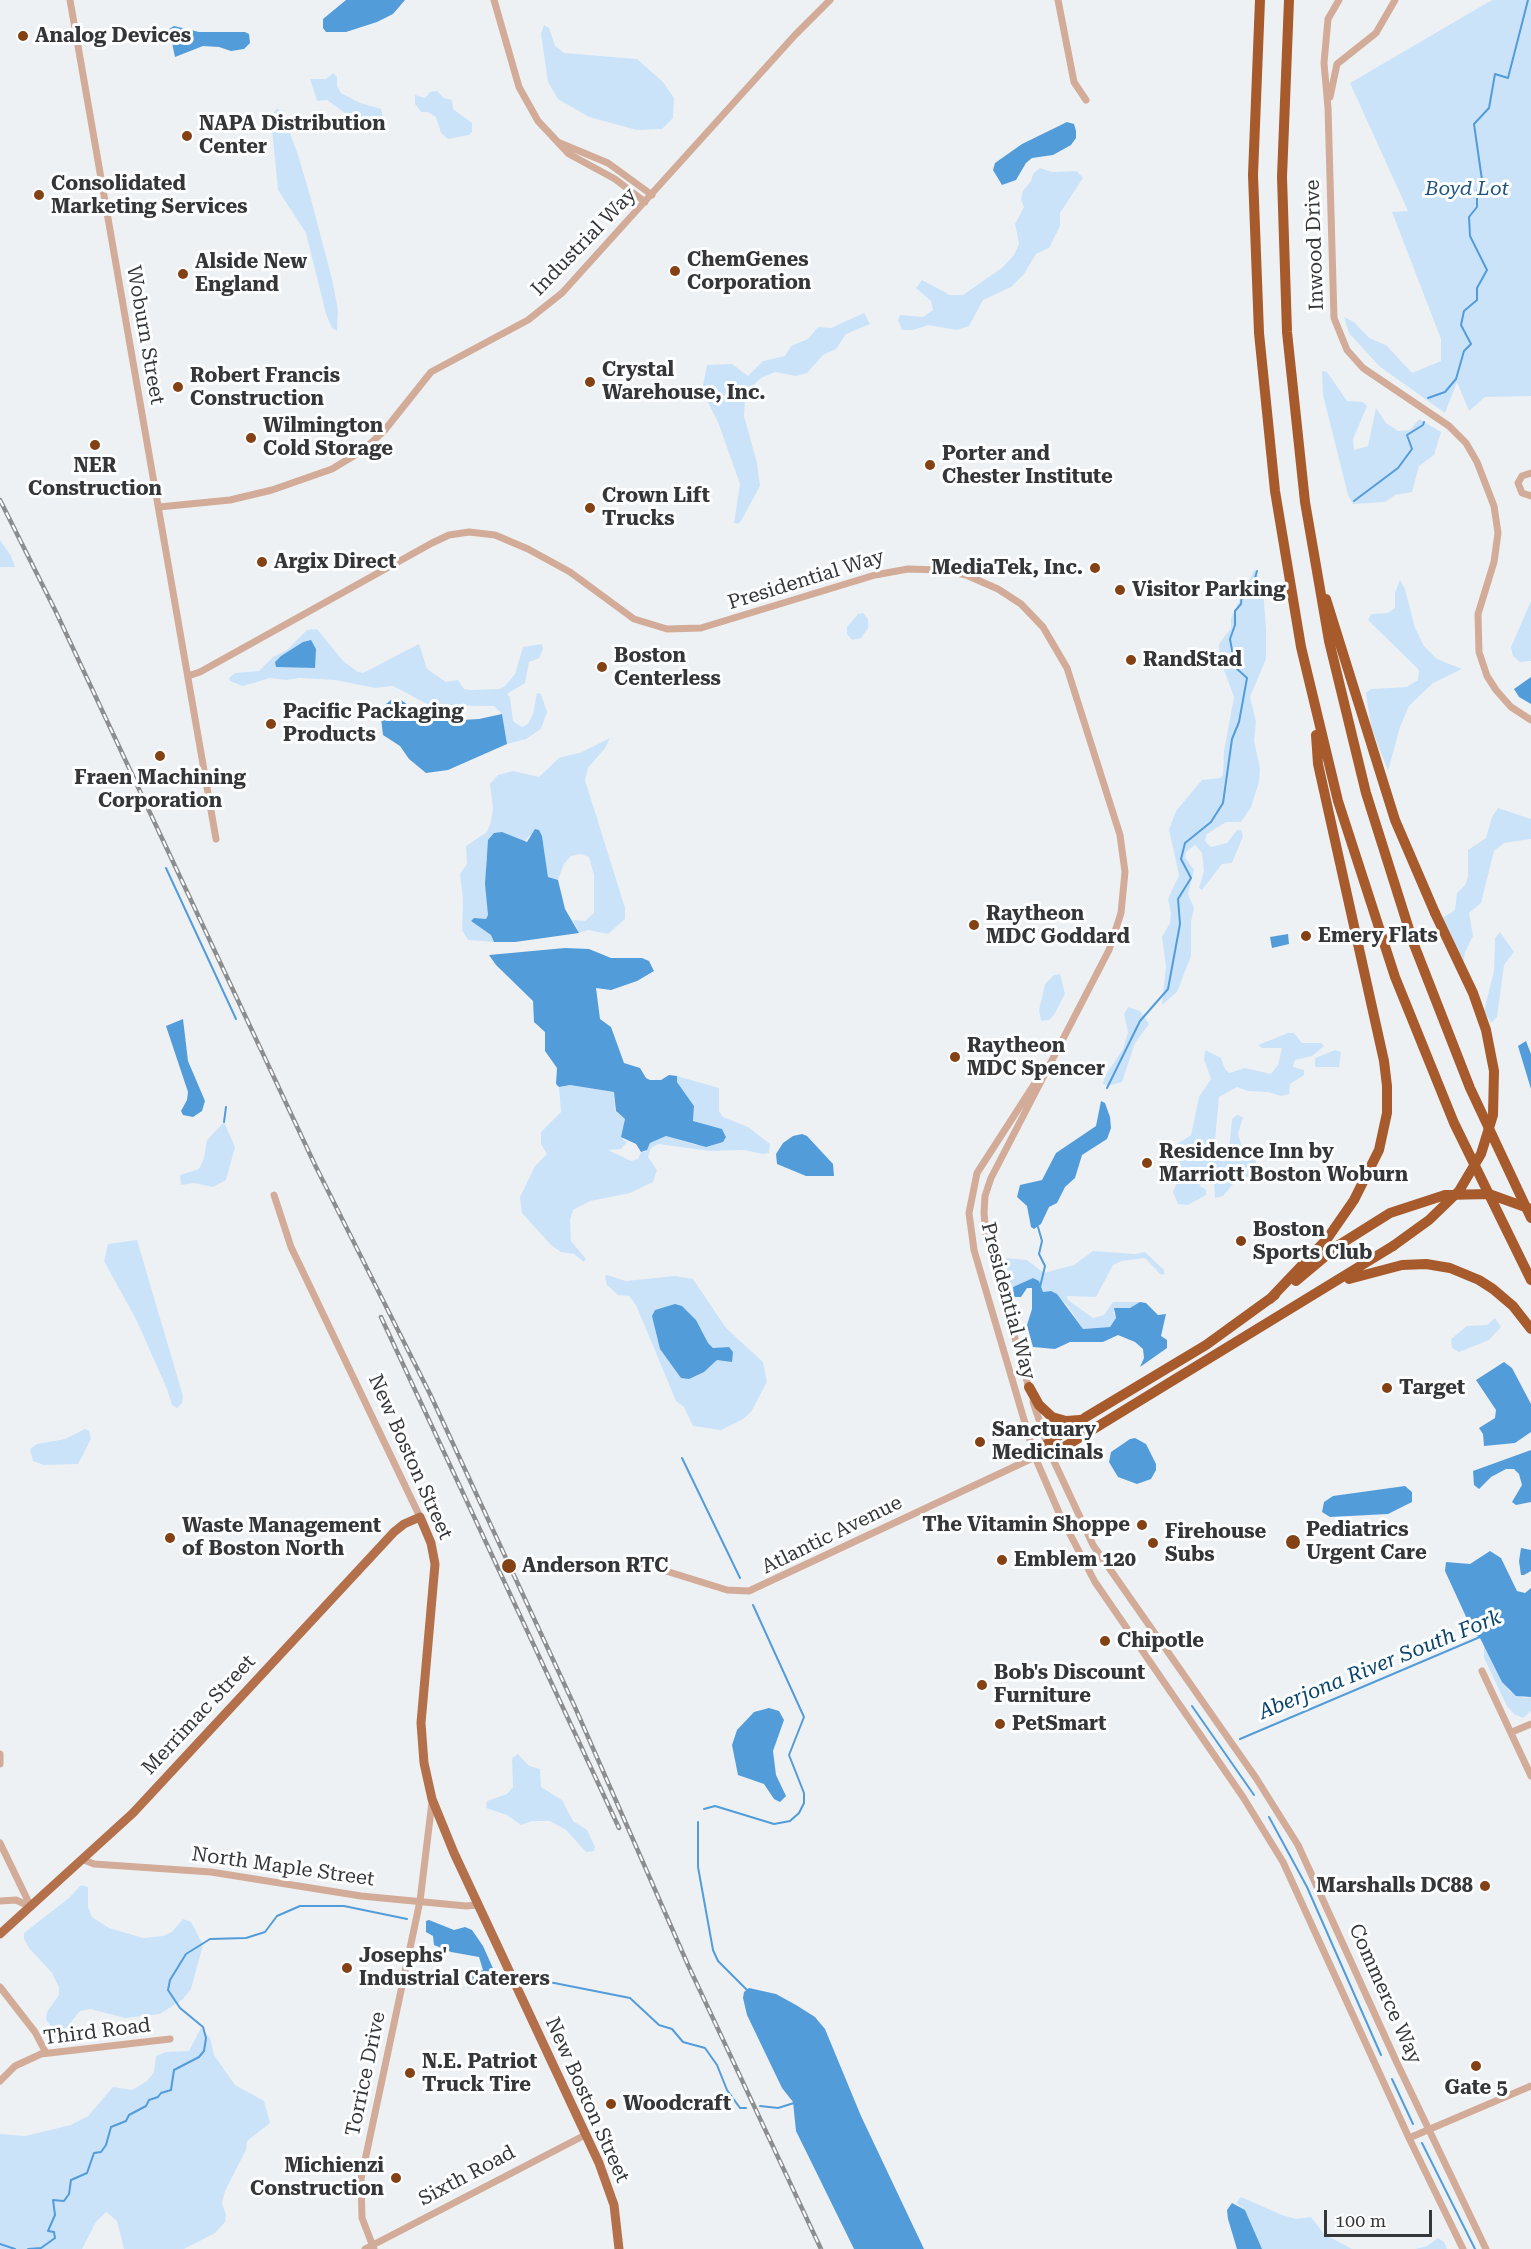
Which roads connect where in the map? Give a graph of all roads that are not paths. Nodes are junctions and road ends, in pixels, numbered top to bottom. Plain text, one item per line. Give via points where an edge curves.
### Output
1 (70, 0) edge
2 (494, 0) edge
3 (830, 0) edge
4 (1058, 0) edge
5 (1260, 0) edge
6 (1289, 0) edge
7 (1339, 0) edge
8 (1395, 0) edge
9 (1086, 100) dead end
10 (1328, 108) junction
11 (560, 143) junction
12 (652, 195) junction
13 (645, 202) junction
14 (1531, 473) edge
15 (1531, 495) edge
16 (159, 507) junction
17 (1317, 575) junction
18 (189, 676) junction
19 (1312, 699) junction
20 (1531, 720) edge
21 (216, 839) dead end
22 (1048, 1065) junction
23 (274, 1196) dead end
24 (1531, 1209) edge
25 (1531, 1218) edge
26 (1531, 1280) edge
27 (1314, 1295) junction
28 (1270, 1299) junction
29 (1531, 1329) edge
30 (1024, 1373) junction
31 (1010, 1377) junction
32 (1029, 1387) junction
33 (1086, 1417) junction
34 (1047, 1444) junction
35 (1051, 1455) junction
36 (1035, 1457) junction
37 (420, 1517) junction
38 (637, 1562) dead end
39 (1152, 1633) junction
40 (1136, 1644) junction
41 (1482, 1671) dead end
42 (1531, 1724) edge
43 (1512, 1732) junction
44 (0, 1754) edge
45 (0, 1764) edge
46 (1531, 1776) edge
47 (432, 1799) junction
48 (0, 1843) edge
49 (84, 1860) junction
50 (0, 1901) edge
51 (420, 1901) junction
52 (478, 1905) junction
53 (31, 1907) junction
54 (0, 1935) edge
55 (0, 1987) edge
56 (170, 2039) dead end
57 (46, 2053) junction
58 (0, 2081) edge
59 (1531, 2086) edge
60 (1428, 2129) junction
61 (585, 2135) junction
62 (1409, 2138) junction
63 (370, 2248) edge
64 (619, 2249) edge
65 (1464, 2249) edge
66 (1486, 2249) edge

1 - 16 street, Woburn Street
2 - 11 street via 522,95 538,121
3 - 12 street, Industrial Way
4 - 9 street via 1073,75
5 - 19 highway via 1253,166 1258,333 1277,508
6 - 17 highway via 1282,159 1285,289 1294,416
7 - 10 street, Inwood Drive via 1329,15 1326,32
8 - 10 street, Inwood Drive via 1376,33 1337,64
10 - 20 street, Inwood Drive via 1332,302 1336,326 1347,350 1363,368 1449,426 1477,462 1495,510 1498,533 1494,562 1478,614 1479,652 1496,690 1511,707
11 - 12 street via 608,163
11 - 13 street via 569,154 615,179
12 - 13 street, Industrial Way
13 - 16 street, Industrial Way via 552,302 515,328 431,372 384,431 353,458 318,475 261,493
14 - 15 street via 1522,476 1518,483 1522,493
16 - 18 street, Woburn Street
17 - 25 highway via 1355,752 1402,910 1460,1064
17 - 27 highway, bridge via 1337,626 1395,820 1486,1030 1494,1071 1494,1108 1484,1148 1467,1180 1430,1220
18 - 21 street
18 - 22 street, Presidential Way via 432,543 460,533 486,533 522,546 570,572 634,619 673,630 701,628 893,571 942,570 983,582 1029,612 1062,657 1124,855 1124,893 1112,943
19 - 26 highway via 1350,843 1398,985 1454,1123
19 - 28 highway via 1318,764 1384,1061 1387,1113 1378,1150 1354,1200 1327,1239
22 - 30 street, Presidential Way via 991,1178 984,1204 989,1247
22 - 31 street, Presidential Way via 977,1173 969,1206 974,1250
23 - 37 street, New Boston Street via 291,1247
24 - 28 highway, bridge via 1489,1194 1445,1195 1390,1213 1339,1245
27 - 29 highway via 1376,1269 1434,1265 1464,1273 1493,1289
27 - 35 highway
28 - 33 highway via 1206,1345
30 - 31 street
30 - 32 street, Presidential Way
31 - 36 street, Presidential Way
32 - 33 highway via 1039,1405 1052,1417 1070,1421
32 - 34 street, Presidential Way
33 - 34 highway
34 - 35 street, Presidential Way
34 - 36 highway
35 - 36 highway
35 - 39 street, Commerce Way via 1088,1536
36 - 38 street, Atlantic Avenue via 754,1590 732,1591
36 - 40 street, Commerce Way via 1087,1568
37 - 47 main road, New Boston Street via 431,1543 436,1574 421,1723
37 - 49 main road, Merrimac Street via 394,1532 133,1813
39 - 40 street
39 - 60 street, Commerce Way via 1256,1778 1298,1845
40 - 62 street, Commerce Way via 1243,1797 1283,1862
41 - 43 street
42 - 43 street
43 - 46 street
44 - 45 street
47 - 51 street, Torrice Drive
47 - 52 main road, New Boston Street
48 - 53 street
49 - 51 street, North Maple Street via 94,1864 212,1872 305,1889
49 - 53 main road, Merrimac Street
50 - 53 street via 16,1900
51 - 52 street, North Maple Street
51 - 63 street, Torrice Drive via 363,2167 361,2212
52 - 61 main road, New Boston Street
53 - 54 main road, Merrimac Street
55 - 57 street
56 - 57 street, Third Road
57 - 58 street, Third Road via 15,2066
59 - 60 street
60 - 62 street
60 - 66 street, Commerce Way
61 - 63 street, Sixth Road
61 - 64 main road, New Boston Street via 611,2195
62 - 65 street, Commerce Way

